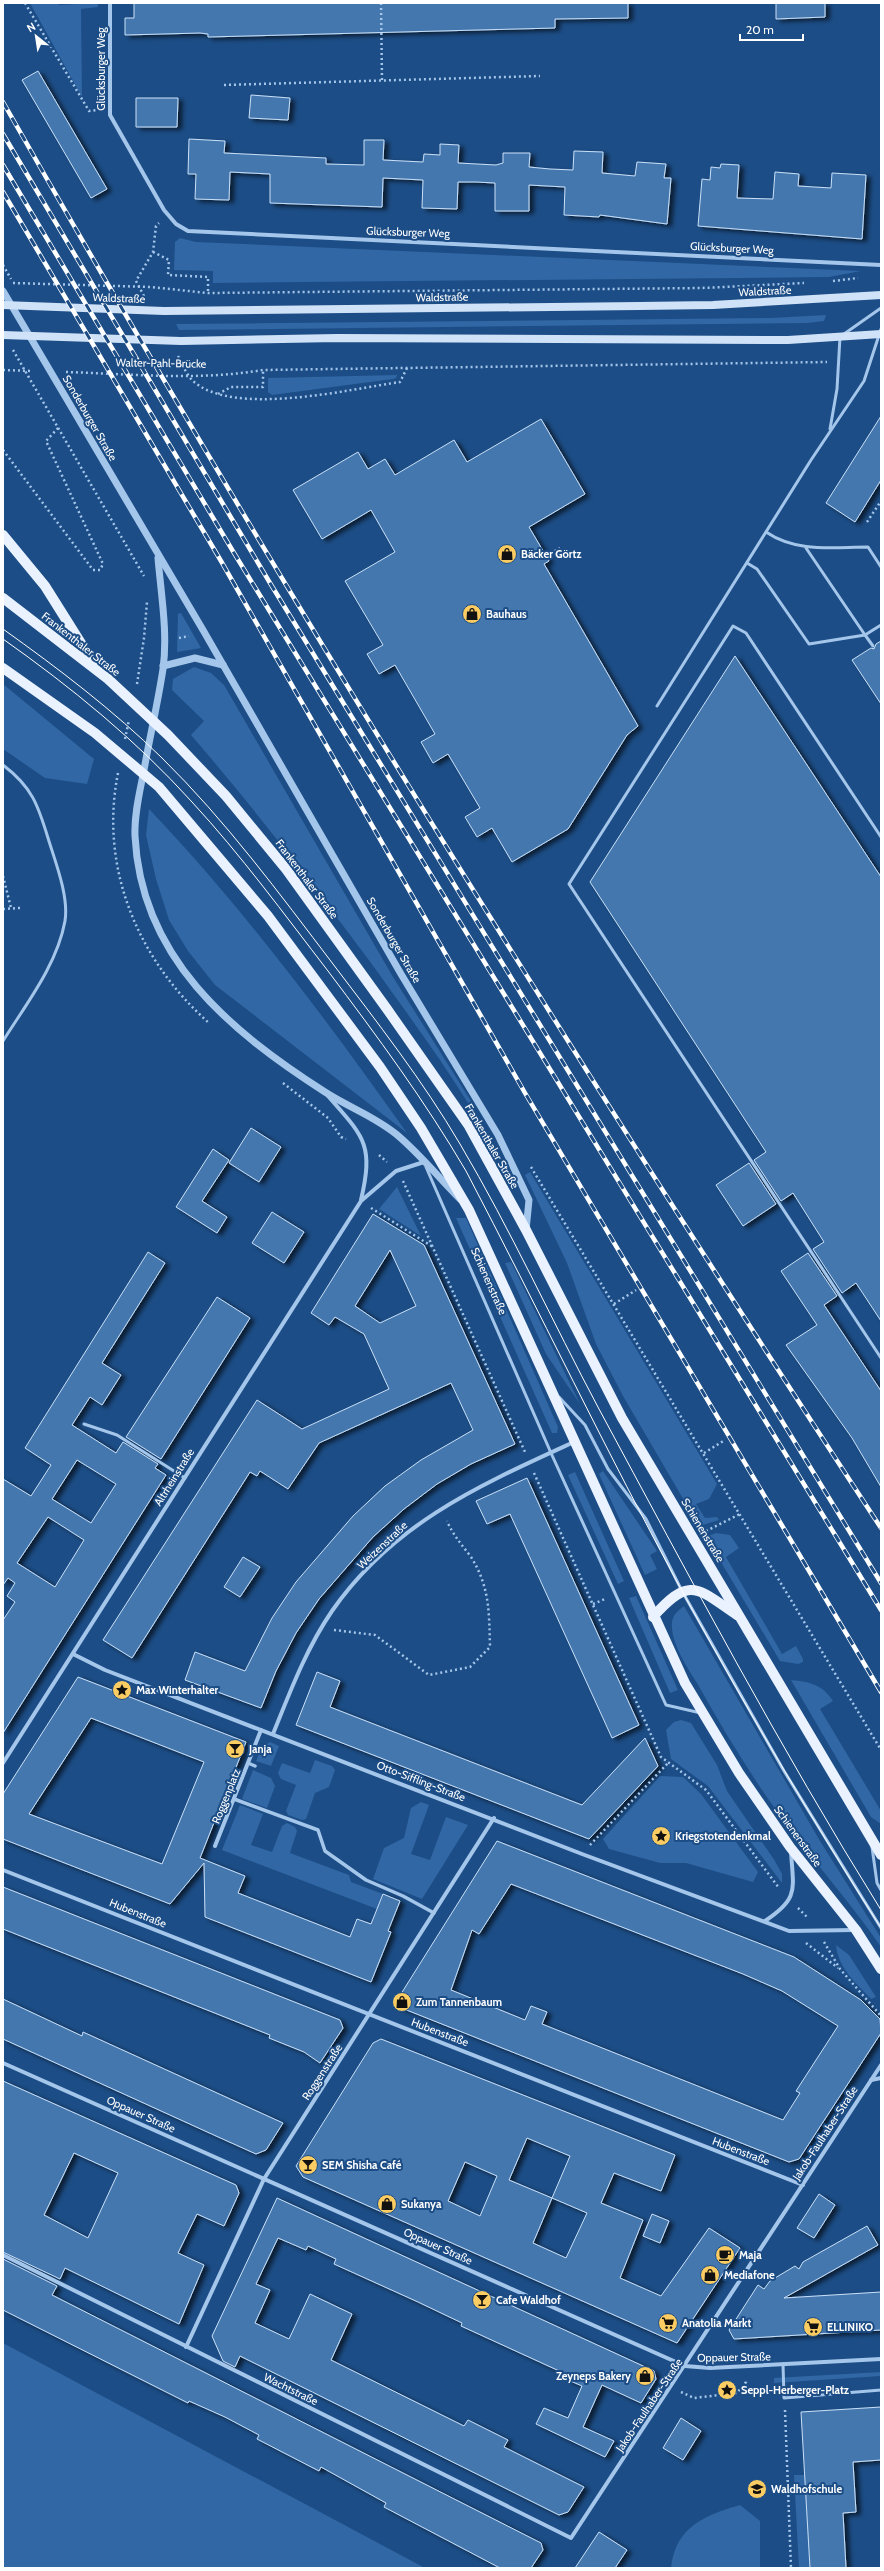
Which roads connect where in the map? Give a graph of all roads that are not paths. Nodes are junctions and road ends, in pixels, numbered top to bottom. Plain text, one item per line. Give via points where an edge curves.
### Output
1 (110, 3) edge
2 (881, 265) edge
3 (3, 291) edge
4 (881, 295) edge
5 (3, 305) edge
6 (881, 308) edge
7 (880, 333) edge
8 (3, 335) edge
9 (840, 337) junction
10 (830, 431) junction
11 (766, 532) junction
12 (3, 536) edge
13 (806, 548) junction
14 (158, 556) junction
15 (747, 563) junction
16 (881, 567) edge
17 (3, 598) edge
18 (881, 625) edge
19 (865, 635) junction
20 (873, 646) dead end
21 (223, 665) junction
22 (163, 666) junction
23 (3, 668) edge
24 (99, 671) junction
25 (657, 706) dead end
26 (3, 765) edge
27 (881, 837) edge
28 (3, 1041) edge
29 (326, 1093) junction
30 (397, 1135) joint
31 (364, 1147) joint
32 (424, 1162) junction
33 (361, 1201) junction
34 (469, 1210) junction
35 (526, 1230) junction
36 (881, 1358) edge
37 (550, 1388) junction
38 (84, 1424) dead end
39 (575, 1442) junction
40 (551, 1453) junction
41 (185, 1478) junction
42 (682, 1591) junction
43 (654, 1617) junction
44 (741, 1618) junction
45 (73, 1654) junction
46 (702, 1713) junction
47 (261, 1730) junction
48 (273, 1734) junction
49 (3, 1763) edge
50 (248, 1763) junction
51 (255, 1766) dead end
52 (234, 1799) junction
53 (494, 1818) junction
54 (871, 1837) junction
55 (215, 1846) dead end
56 (790, 1847) junction
57 (881, 1855) edge
58 (3, 1870) edge
59 (881, 1890) edge
60 (434, 1913) junction
61 (765, 1921) junction
62 (881, 1928) edge
63 (856, 1930) junction
64 (881, 1969) edge
65 (369, 2014) junction
66 (3, 2064) edge
67 (881, 2065) edge
68 (881, 2078) edge
69 (872, 2080) junction
70 (264, 2178) junction
71 (803, 2185) junction
72 (3, 2255) edge
73 (186, 2347) junction
74 (881, 2359) edge
75 (783, 2364) junction
76 (685, 2366) junction
77 (881, 2390) edge
78 (571, 2538) joint

1 - 2 street, Glücksburger Weg via 110,115 164,210 176,224 188,231
3 - 14 street, Sonderburger Straße
4 - 5 main road, Waldstraße via 713,305 164,311
6 - 9 lane
7 - 9 main road
7 - 10 lane via 864,381
8 - 9 main road, Walter-Pahl-Brücke via 181,341 336,338 788,340
9 - 10 lane
10 - 11 lane
11 - 13 lane via 778,540
11 - 15 lane
12 - 24 main road via 45,586
13 - 16 lane via 868,547
13 - 19 lane
14 - 21 street, Sonderburger Straße
14 - 22 street, Sonderburger Straße via 165,639
15 - 19 lane via 758,569 809,644
15 - 25 lane
17 - 24 main road, Frankenthaler Straße
18 - 19 lane
19 - 20 lane
21 - 22 street via 195,658
21 - 35 street, Sonderburger Straße via 401,974 498,1134 529,1200
22 - 29 street, Sonderburger Straße via 138,800 135,835 138,868 159,932 175,960 206,999 240,1031
23 - 34 main road via 95,734 159,788 268,916 380,1067 421,1128
24 - 35 main road, Frankenthaler Straße via 168,735 226,796 296,881 469,1126
26 - 28 lane via 16,775 37,801 61,882 65,919 54,957
27 - 36 lane via 746,633 733,626 569,884
29 - 30 street, Sonderburger Straße via 375,1119
29 - 31 street, Sonderburger Straße via 356,1128 363,1138
30 - 32 street, Schienenstraße
31 - 33 street, Altrheinstraße via 367,1173
32 - 33 street, Altrheinstraße via 396,1171
32 - 34 street, Schienenstraße
32 - 40 lane, Schienenstraße
33 - 41 street, Altrheinstraße
34 - 37 main road, Schienenstraße
35 - 44 main road, Schienenstraße via 622,1418
37 - 39 main road, Schienenstraße
37 - 42 lane via 586,1425 608,1469 646,1519
38 - 41 lane via 117,1435
39 - 40 street, Weizenstraße
39 - 43 main road, Schienenstraße
40 - 46 lane, Schienenstraße via 666,1705
40 - 48 street, Weizenstraße via 470,1490 442,1507 398,1540 369,1568 332,1611 322,1628 306,1657
41 - 45 street, Altrheinstraße
42 - 43 main road via 670,1598
42 - 44 main road via 697,1589
42 - 62 lane via 784,1771
43 - 46 main road, Schienenstraße
44 - 54 main road, Schienenstraße
45 - 47 street, Otto-Siffling-Straße via 105,1670
45 - 49 street, Altrheinstraße
46 - 56 main road, Schienenstraße via 739,1773
47 - 48 street, Otto-Siffling-Straße
47 - 50 street, Roggenplatz
48 - 53 street, Otto-Siffling-Straße
50 - 51 street
50 - 52 street, Roggenplatz
52 - 55 street, Roggenplatz
52 - 60 street via 318,1830 325,1851 366,1880
53 - 60 street, Roggenstraße
53 - 61 street, Otto-Siffling-Straße via 582,1854
54 - 57 main road, Schienenstraße
54 - 59 lane via 877,1883
56 - 61 street via 793,1887 790,1900 782,1910
56 - 63 main road, Schienenstraße
58 - 65 street, Hubenstraße
60 - 65 street, Roggenstraße
61 - 63 street, Otto-Siffling-Straße via 790,1931
63 - 64 main road, Schienenstraße
65 - 70 street, Roggenstraße
65 - 71 street, Hubenstraße
66 - 70 street, Oppauer Straße
67 - 69 street, Jakob-Faulhaber-Straße
68 - 69 street, Jakob-Faulhaber-Straße
69 - 71 street, Jakob-Faulhaber-Straße
70 - 73 street, Roggenstraße
70 - 76 street, Oppauer Straße
71 - 76 street, Jakob-Faulhaber-Straße
72 - 73 street, Wachtstraße
73 - 78 street, Wachtstraße
74 - 75 street, Oppauer Straße
75 - 76 street, Oppauer Straße
75 - 77 lane via 784,2398
76 - 78 street, Jakob-Faulhaber-Straße

